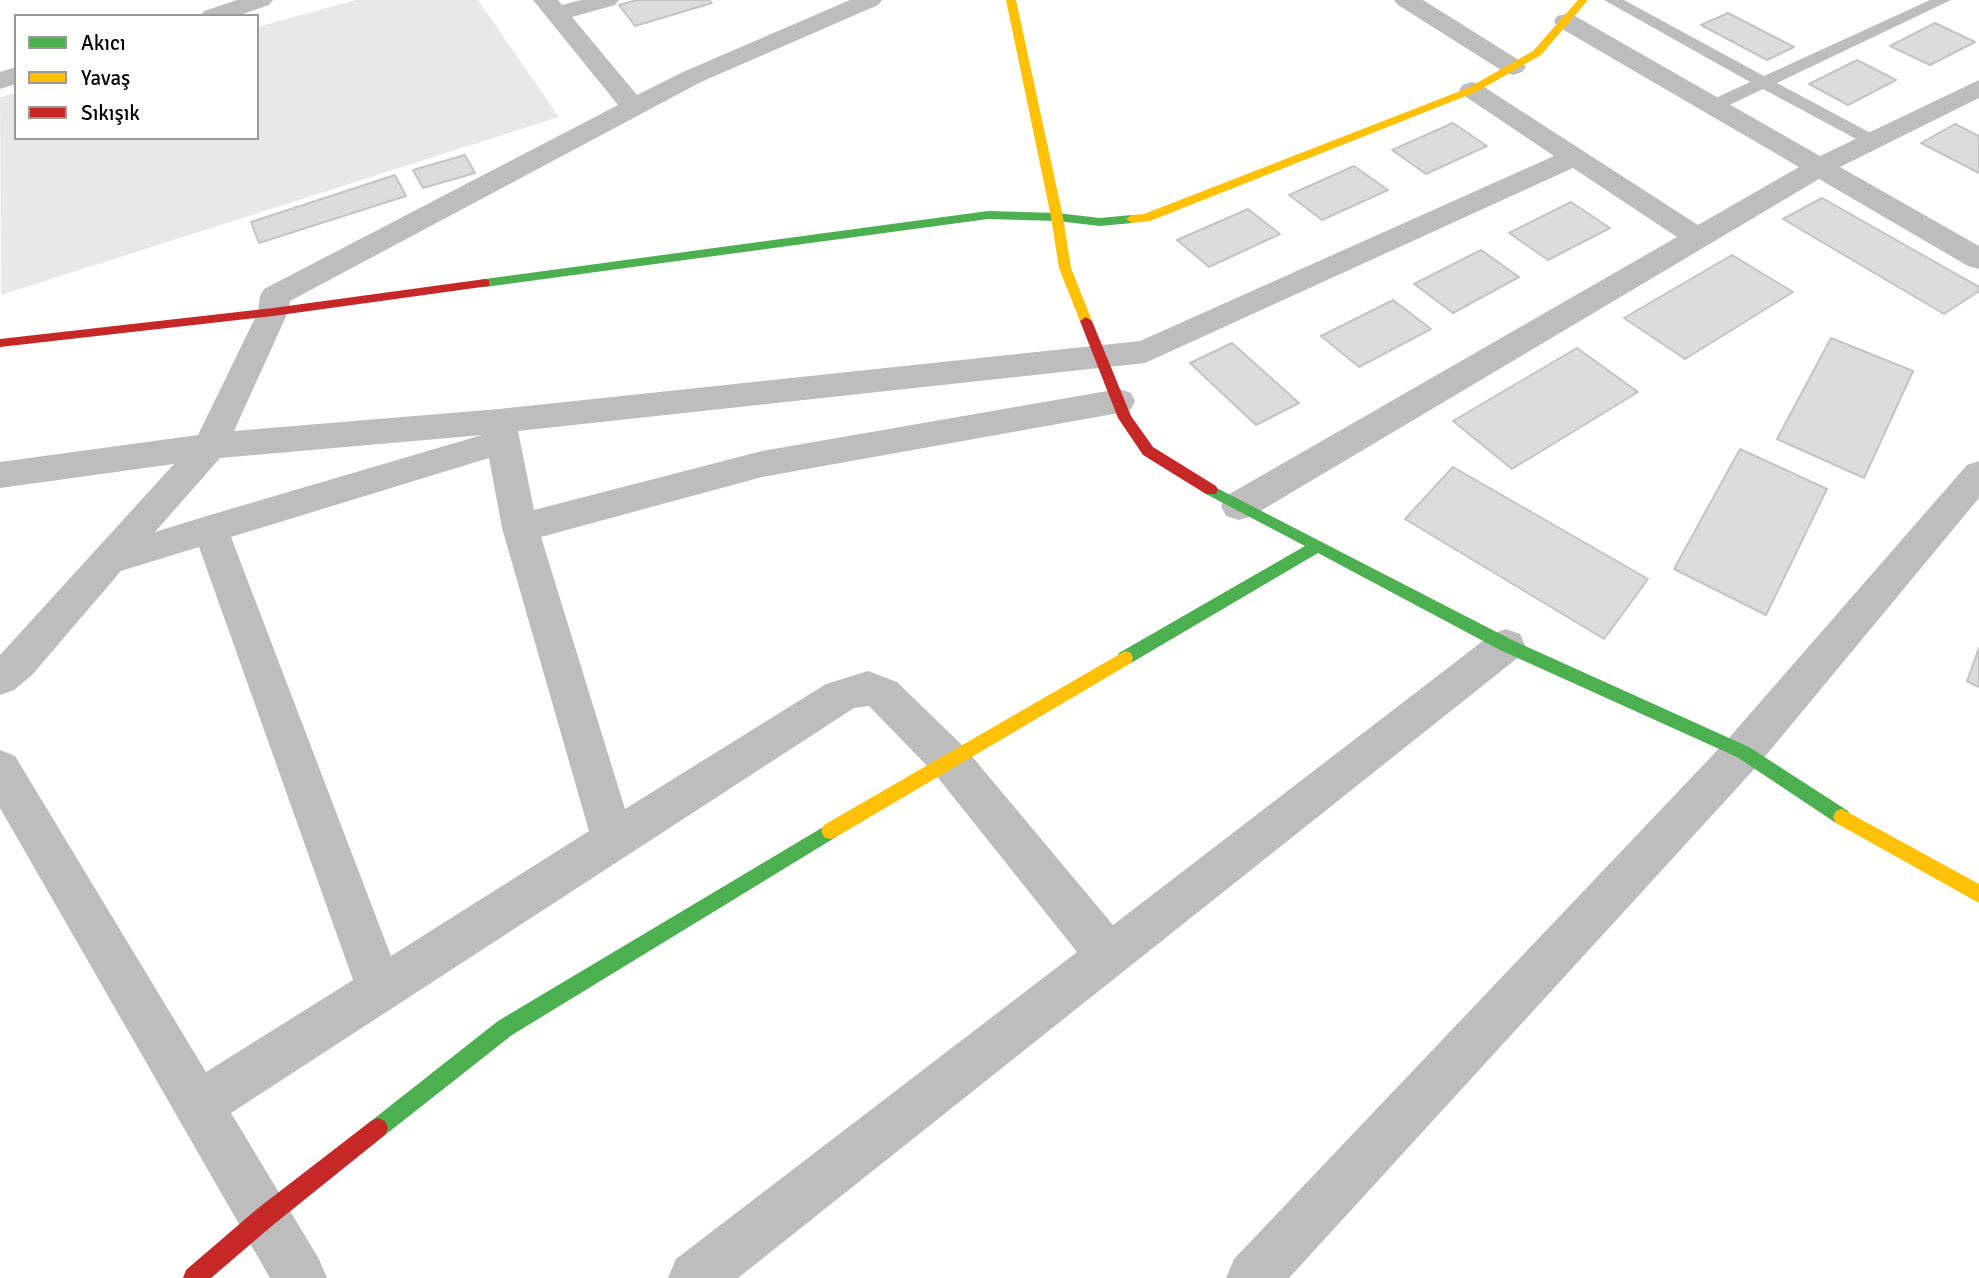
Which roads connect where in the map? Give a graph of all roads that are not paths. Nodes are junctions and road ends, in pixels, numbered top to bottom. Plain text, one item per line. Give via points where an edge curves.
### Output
1 (261, 0) edge
2 (607, 0) edge
3 (870, 0) edge
4 (1011, 0) edge
5 (1406, 0) edge
6 (1583, 0) edge
7 (1612, 0) edge
8 (1943, 0) edge
9 (551, 7) edge
10 (219, 14) edge
11 (1566, 21) junction
12 (1513, 67) junction
13 (1765, 83) junction
14 (1979, 88) edge
15 (1472, 90) junction
16 (1713, 106) junction
17 (634, 108) junction
18 (1871, 141) junction
19 (1575, 157) junction
20 (1819, 167) junction
21 (1057, 217) junction
22 (1698, 238) junction
23 (1979, 259) edge
24 (273, 312) junction
25 (0, 343) edge
26 (1101, 358) junction
27 (1119, 401) junction
28 (501, 431) junction
29 (210, 446) junction
30 (1979, 474) edge
31 (0, 475) edge
32 (1239, 506) junction
33 (520, 528) junction
34 (211, 529) junction
35 (1317, 547) junction
36 (110, 560) junction
37 (1506, 645) junction
38 (0, 678) edge
39 (1743, 752) junction
40 (950, 761) junction
41 (0, 769) edge
42 (613, 840) junction
43 (1979, 894) edge
44 (1109, 956) junction
45 (380, 989) junction
46 (199, 1105) junction
47 (265, 1217) junction
48 (194, 1278) edge
49 (300, 1278) edge
50 (695, 1278) edge
51 (1253, 1278) edge

1 - 10 street
2 - 9 street
3 - 17 street via 692,77
4 - 21 street
5 - 12 street
6 - 11 street
7 - 13 lane
8 - 13 lane
9 - 17 street
11 - 12 street via 1537,53
11 - 16 street
12 - 15 street
13 - 16 lane
13 - 18 lane
14 - 18 street
15 - 19 street
15 - 21 street via 1146,218 1100,222
16 - 20 street
17 - 24 street via 275,296
18 - 20 street
19 - 22 street
19 - 26 street via 1145,352
20 - 22 street
20 - 23 street
21 - 24 street via 988,215 892,226
21 - 26 street via 1065,268
22 - 32 street
24 - 25 street
24 - 29 street
26 - 27 street
26 - 28 street
27 - 32 street via 1148,451
27 - 33 street via 762,464
28 - 29 street
28 - 33 street
28 - 34 street
29 - 31 street
29 - 36 street
30 - 39 street
32 - 35 street
33 - 42 street
34 - 36 street
34 - 45 street
35 - 37 street
35 - 40 street
36 - 38 street
37 - 39 street
37 - 44 street
39 - 43 street via 1842,817
39 - 51 street
40 - 42 street via 883,694 858,689
40 - 44 street
40 - 47 street via 505,1028
41 - 46 street
42 - 45 street
44 - 50 street
45 - 46 street
46 - 47 street
47 - 48 street
47 - 49 street

